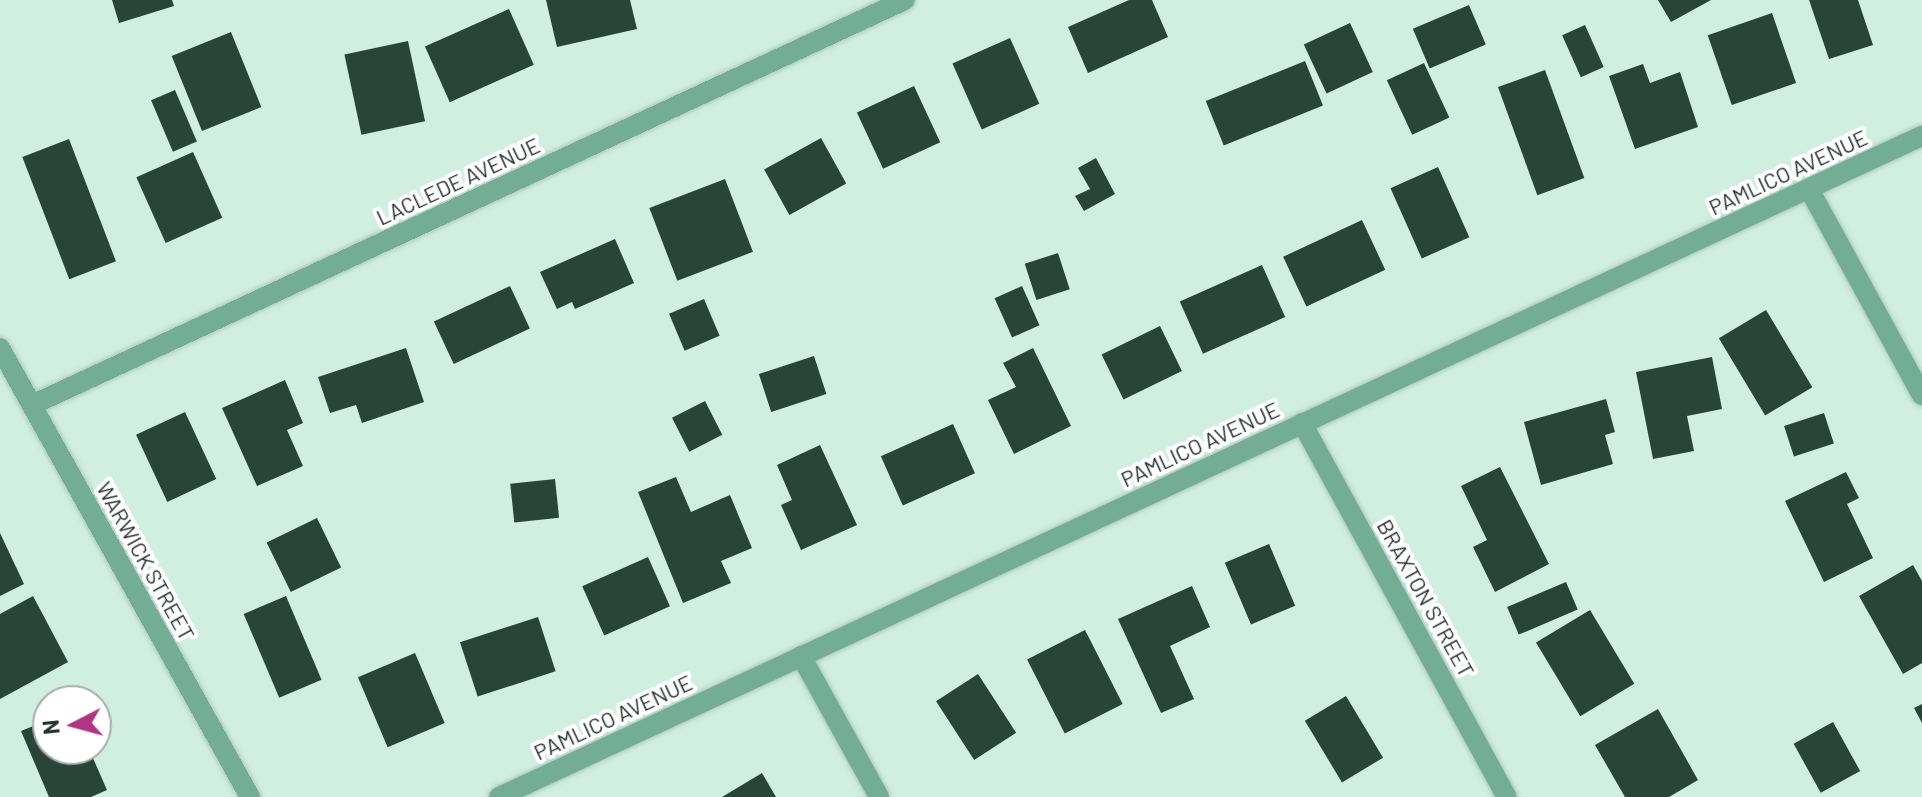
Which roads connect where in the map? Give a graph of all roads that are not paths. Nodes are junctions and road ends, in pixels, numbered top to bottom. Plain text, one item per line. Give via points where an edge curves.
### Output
1 (905, 0) edge
2 (1922, 136) edge
3 (1809, 189) junction
4 (0, 348) edge
5 (1922, 395) edge
6 (32, 405) junction
7 (1302, 423) junction
8 (801, 656) junction
9 (250, 797) edge
10 (499, 797) edge
11 (879, 797) edge
12 (1507, 797) edge

1 - 6 street, LACLEDE AVENUE
2 - 3 street, PAMLICO AVENUE
3 - 5 street
3 - 7 street, PAMLICO AVENUE
4 - 6 street, WARWICK STREET
6 - 9 street, WARWICK STREET
7 - 8 street, PAMLICO AVENUE
7 - 12 street, BRAXTON STREET
8 - 10 street, PAMLICO AVENUE
8 - 11 street

